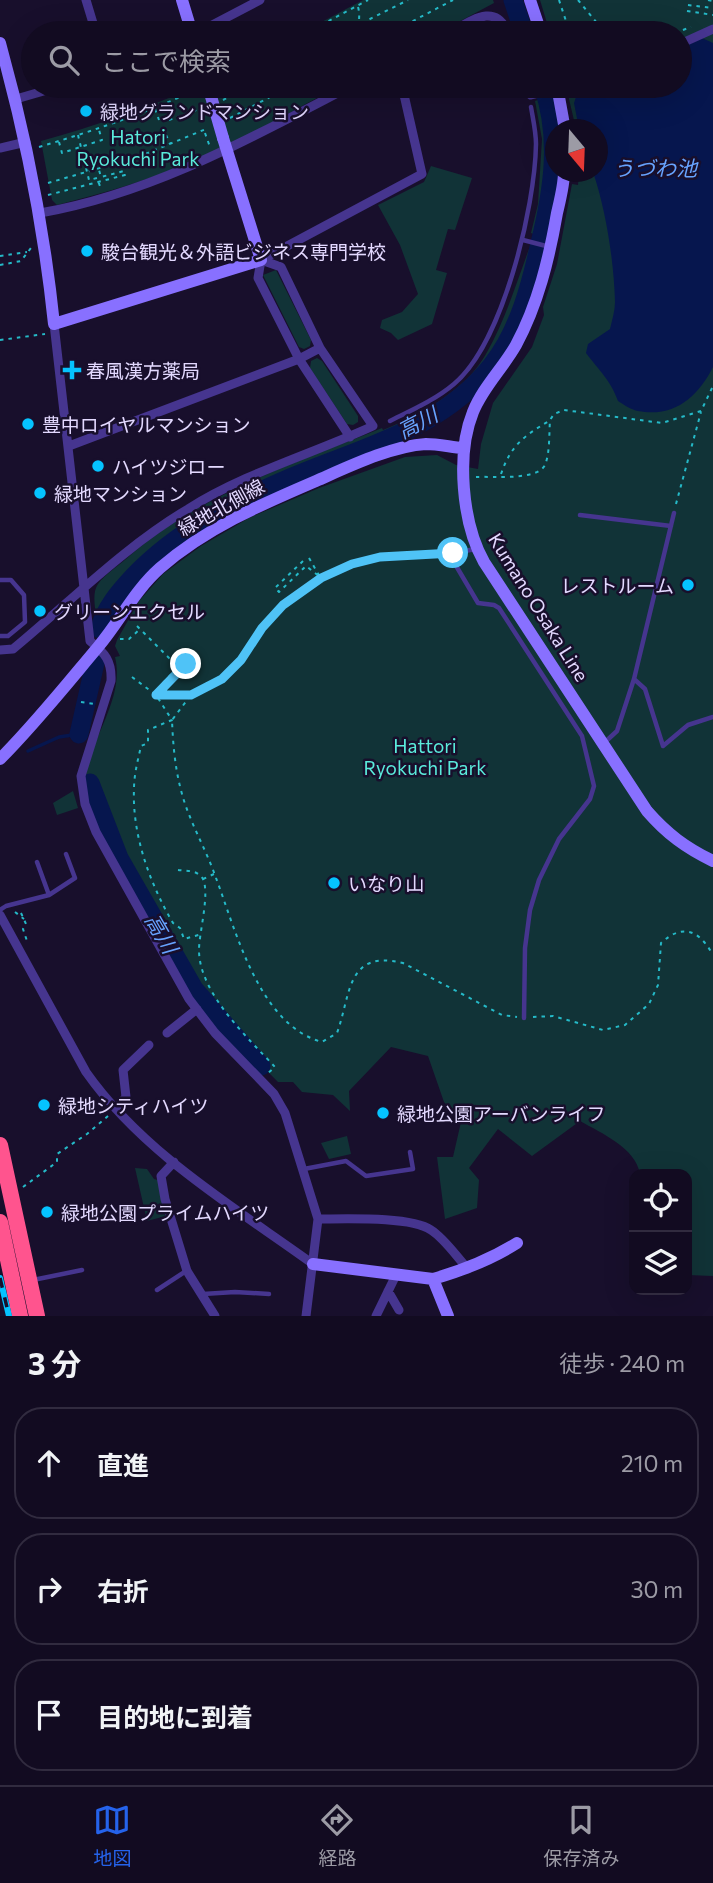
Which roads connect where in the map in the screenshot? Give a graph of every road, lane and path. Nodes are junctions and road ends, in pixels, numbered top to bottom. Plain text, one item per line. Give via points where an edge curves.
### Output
1 (86, 0) edge
2 (182, 0) edge
3 (260, 0) edge
4 (368, 0) edge
5 (408, 0) edge
6 (453, 0) edge
7 (530, 0) edge
8 (559, 0) edge
9 (578, 0) edge
10 (708, 0) edge
11 (713, 1) edge
12 (688, 5) dead end
13 (357, 6) junction
14 (713, 8) edge
15 (687, 11) dead end
16 (713, 15) edge
17 (92, 21) edge
18 (190, 21) edge
19 (218, 21) edge
20 (329, 21) edge
21 (360, 21) edge
22 (369, 21) edge
23 (413, 21) edge
24 (472, 21) edge
25 (501, 21) edge
26 (537, 21) edge
27 (566, 21) edge
28 (595, 21) edge
29 (713, 27) edge
30 (692, 36) edge
31 (0, 43) edge
32 (21, 98) edge
33 (179, 98) edge
34 (210, 98) edge
35 (267, 98) edge
36 (325, 98) edge
37 (405, 98) edge
38 (561, 98) edge
39 (16, 99) junction
40 (531, 107) dead end
41 (155, 109) junction
42 (564, 119) edge
43 (159, 120) dead end
44 (225, 120) dead end
45 (214, 125) dead end
46 (98, 129) junction
47 (204, 131) junction
48 (78, 135) junction
49 (166, 135) dead end
50 (58, 141) junction
51 (32, 144) junction
52 (225, 144) junction
53 (170, 145) junction
54 (82, 147) junction
55 (0, 148) edge
56 (210, 148) dead end
57 (99, 169) junction
58 (87, 173) junction
59 (99, 182) junction
60 (562, 182) edge
61 (48, 183) dead end
62 (100, 187) dead end
63 (47, 195) dead end
64 (40, 213) junction
65 (523, 240) junction
66 (551, 247) junction
67 (0, 257) edge
68 (261, 260) junction
69 (0, 265) edge
70 (50, 329) junction
71 (0, 340) edge
72 (320, 348) junction
73 (299, 359) junction
74 (713, 386) edge
75 (701, 411) junction
76 (550, 420) junction
77 (390, 421) dead end
78 (350, 437) junction
79 (69, 446) junction
80 (463, 449) junction
81 (500, 476) junction
82 (474, 477) dead end
83 (674, 513) joint
84 (580, 514) dead end
85 (671, 526) junction
86 (477, 549) junction
87 (453, 553) junction
88 (309, 558) dead end
89 (303, 561) dead end
90 (321, 578) junction
91 (0, 580) edge
92 (84, 590) junction
93 (0, 636) edge
94 (115, 639) dead end
95 (98, 647) junction
96 (0, 650) edge
97 (181, 659) dead end
98 (132, 677) dead end
99 (634, 679) junction
100 (164, 687) junction
101 (156, 695) junction
102 (191, 695) junction
103 (81, 702) dead end
104 (95, 704) dead end
105 (713, 716) edge
106 (172, 720) junction
107 (603, 744) junction
108 (0, 759) edge
109 (66, 854) dead end
110 (713, 861) edge
111 (37, 862) dead end
112 (178, 870) dead end
113 (215, 874) junction
114 (203, 879) junction
115 (49, 895) junction
116 (0, 912) edge
117 (15, 912) dead end
118 (25, 912) dead end
119 (24, 919) junction
120 (202, 934) junction
121 (26, 940) dead end
122 (713, 955) edge
123 (197, 1010) junction
124 (524, 1018) junction
125 (167, 1033) dead end
126 (149, 1045) dead end
127 (265, 1076) dead end
128 (116, 1109) junction
129 (0, 1145) edge
130 (411, 1152) dead end
131 (174, 1162) junction
132 (304, 1169) junction
133 (16, 1191) dead end
134 (318, 1219) junction
135 (0, 1221) edge
136 (517, 1243) dead end
137 (313, 1264) junction
138 (82, 1269) dead end
139 (468, 1269) junction
140 (187, 1271) junction
141 (396, 1275) junction
142 (433, 1279) junction
143 (28, 1280) junction
144 (157, 1290) dead end
145 (388, 1291) junction
146 (203, 1294) junction
147 (269, 1294) dead end
148 (35, 1309) edge
149 (398, 1310) dead end
150 (20, 1316) edge
151 (215, 1316) edge
152 (306, 1316) edge
153 (376, 1316) edge
154 (448, 1316) edge

1 - 17 street
2 - 18 street
3 - 19 street
4 - 13 path
5 - 22 path
6 - 23 path
7 - 26 street
8 - 27 path
9 - 28 path
10 - 11 path
12 - 14 path
13 - 20 path
13 - 21 path
15 - 16 path
24 - 25 street via 490,15
29 - 30 street
31 - 39 street
32 - 39 street
33 - 41 path
34 - 52 street, bridge
35 - 44 path
36 - 52 street
37 - 68 street via 422,174
38 - 42 street
39 - 51 street
40 - 65 lane via 536,143
41 - 43 path
41 - 46 path
45 - 47 path
46 - 48 path
46 - 54 path via 102,140
47 - 53 path
47 - 56 path
48 - 50 path
48 - 54 path
49 - 53 path
50 - 51 path
50 - 54 path via 62,153
51 - 55 street
51 - 64 street
52 - 64 street via 152,183
52 - 68 street
53 - 57 path
54 - 58 path
57 - 58 path
57 - 59 path via 101,177 125,175
58 - 59 path via 89,180 97,178
58 - 61 path
59 - 62 path
59 - 63 path
60 - 66 street, Kumano Osaka Line
64 - 70 street
65 - 66 lane
65 - 77 lane via 481,352 456,383
66 - 80 street, Kumano Osaka Line via 534,302 515,345 473,412
67 - 69 path via 29,250 21,261
68 - 70 street
68 - 72 street via 281,267
68 - 73 street via 258,278
70 - 71 path
70 - 79 street
72 - 73 street
72 - 78 street via 373,426
73 - 78 street
73 - 79 street
74 - 75 path
75 - 76 path via 662,423 564,410
75 - 83 path
76 - 81 path via 526,434 507,454
76 - 81 path via 540,472
78 - 92 street via 237,482 188,508
79 - 92 street
80 - 86 street, Kumano Osaka Line via 470,528
80 - 95 street, 緑地北側線 via 428,444 399,449 243,512 192,542 158,570 132,597
81 - 82 path
83 - 85 lane
84 - 85 lane
85 - 99 lane
86 - 87 lane
86 - 107 street, Kumano Osaka Line
87 - 90 path via 380,557
87 - 124 lane via 478,603 499,608 582,736 594,786 539,880 530,910
88 - 90 path
89 - 90 path via 275,588 279,592 306,566
90 - 102 path via 283,605 222,679
91 - 93 lane via 10,580 24,596 25,622 8,636
92 - 95 street via 90,641
92 - 96 street via 13,649
94 - 100 path via 129,639 139,628 179,666
95 - 108 street, 緑地北側線
95 - 123 street via 112,669 80,776 85,804 96,832
97 - 100 path via 186,664
98 - 101 path
99 - 105 lane via 645,689 663,746 688,724
99 - 107 lane via 617,731
100 - 101 path
101 - 102 path
101 - 106 path
102 - 106 path
103 - 104 path
106 - 113 path via 174,763 182,795
106 - 120 path via 148,730 148,743 141,746 134,807 137,830 168,915 184,939
107 - 110 street, Kumano Osaka Line via 667,834
109 - 115 lane via 75,878
111 - 115 lane
112 - 114 path via 196,872
113 - 114 path
113 - 124 path via 242,952 262,989 306,1038 321,1042 337,1033 350,982 366,964 386,959 502,1015
114 - 120 path
115 - 116 lane via 6,906
116 - 128 street via 86,1072
117 - 119 path
118 - 119 path
119 - 121 path
120 - 127 path via 200,960 208,982 227,1013 275,1067
122 - 124 path via 698,935 672,932 661,943 658,985 649,1004 625,1025 603,1030 553,1016
123 - 125 street
123 - 132 street via 274,1094
126 - 128 street via 123,1070 126,1097
128 - 131 street
128 - 133 path via 57,1154 57,1162
129 - 143 highway
130 - 132 lane via 413,1169 366,1176 346,1161
131 - 137 street
131 - 140 street via 161,1176
132 - 134 street
134 - 137 street
134 - 139 street via 418,1224 436,1233
135 - 148 highway
135 - 150 highway
136 - 139 street
137 - 141 street
137 - 152 street
138 - 143 lane
139 - 142 street
140 - 144 lane
140 - 146 street
141 - 142 street
141 - 145 street
142 - 154 street
143 - 148 highway
145 - 149 street
145 - 153 street
146 - 147 lane
146 - 151 street

